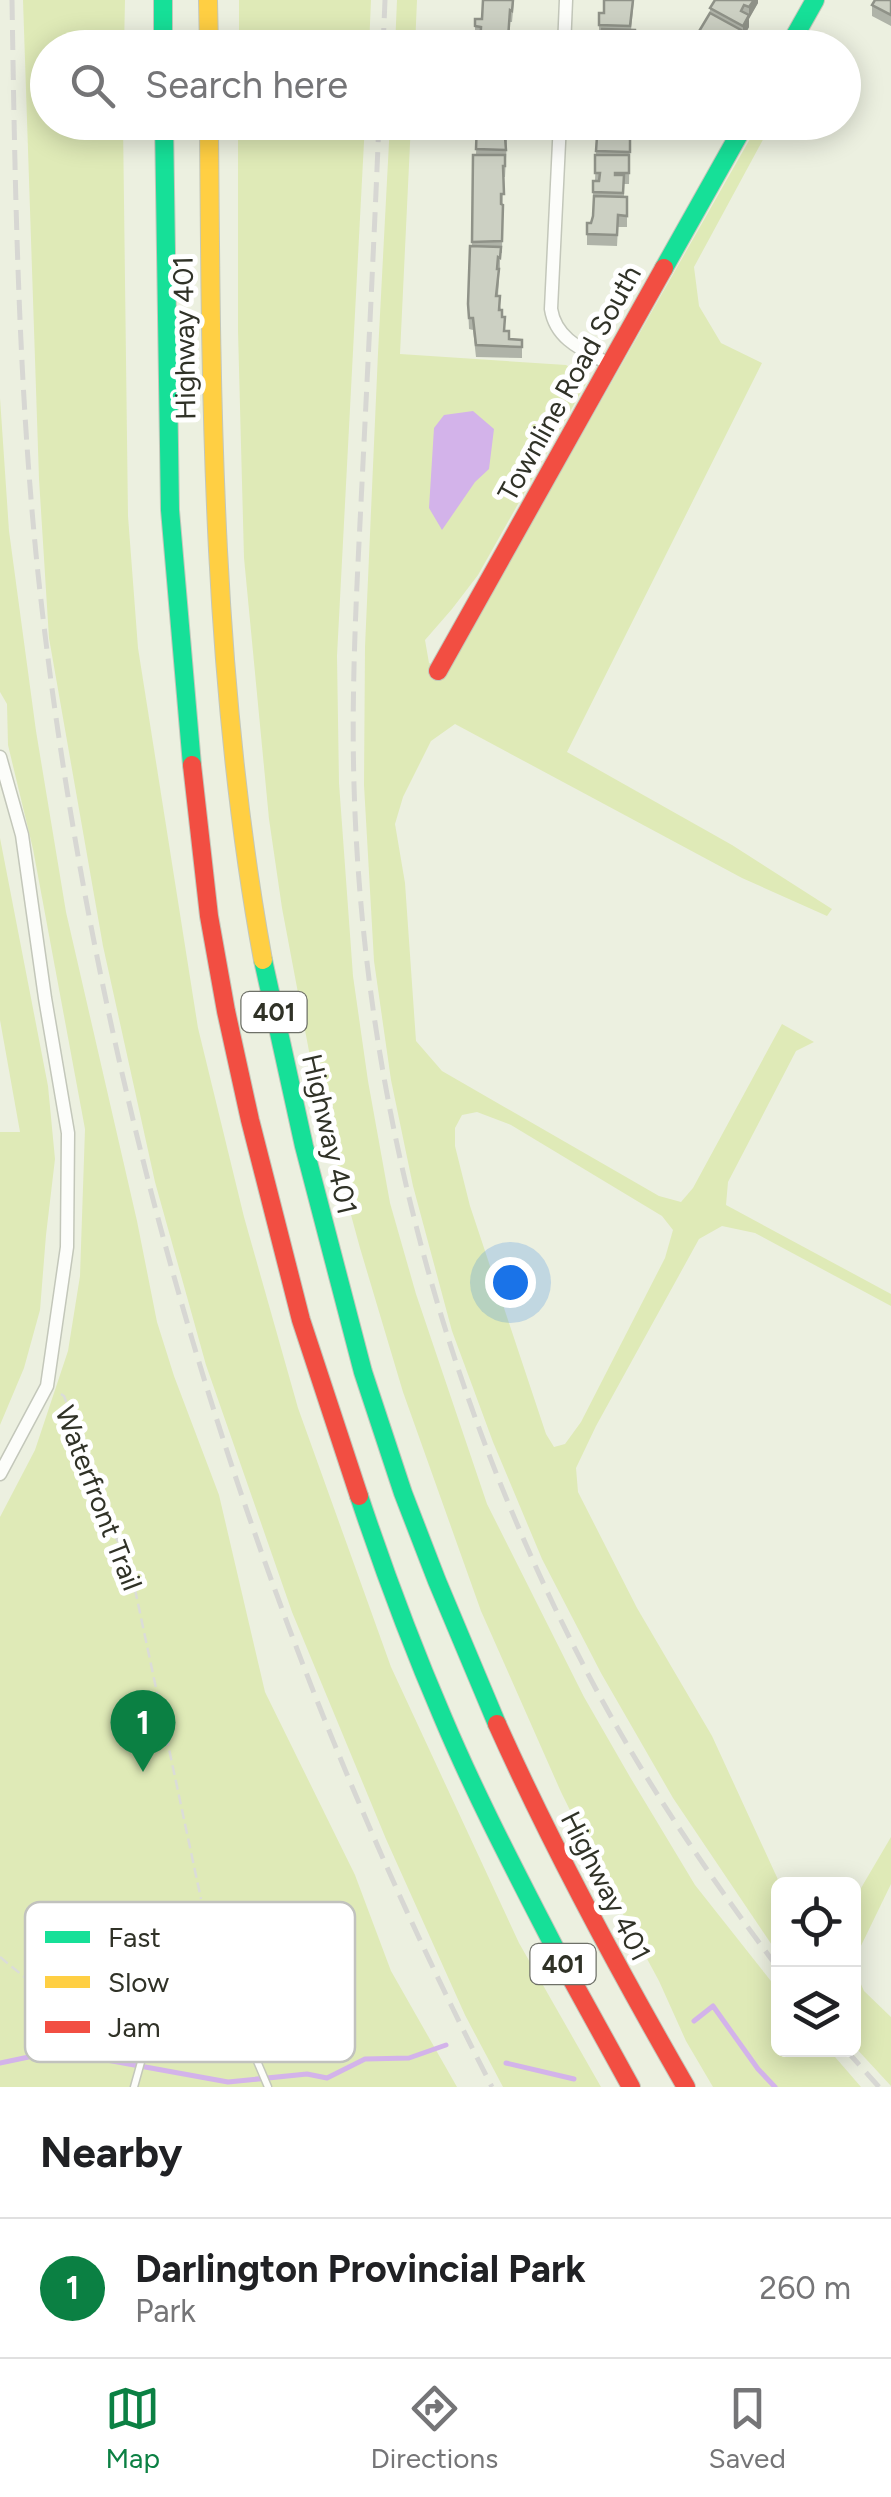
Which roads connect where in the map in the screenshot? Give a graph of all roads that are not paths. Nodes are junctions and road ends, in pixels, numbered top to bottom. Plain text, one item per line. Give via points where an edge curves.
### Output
1 (163, 0) edge
2 (208, 0) edge
3 (566, 0) edge
4 (815, 0) edge
5 (163, 30) edge
6 (208, 30) edge
7 (565, 30) edge
8 (798, 30) edge
9 (164, 140) edge
10 (209, 140) edge
11 (559, 140) edge
12 (736, 140) edge
13 (611, 365) junction
14 (438, 670) dead end
15 (0, 757) edge
16 (0, 1474) edge
17 (141, 2062) edge
18 (257, 2062) edge
19 (134, 2087) edge
20 (268, 2087) edge
21 (631, 2087) edge
22 (686, 2087) edge

1 - 5 main road
2 - 6 main road
3 - 7 street
4 - 8 main road
9 - 21 main road, Highway 401 / 401 via 170,510 185,706 210,916 254,1138 302,1320 380,1558 498,1840
10 - 22 main road, Highway 401 / 401 via 214,472 237,790 283,1059 337,1281 417,1530 486,1700 558,1856
11 - 13 street via 553,320 572,343
12 - 13 main road, Townline Road South
13 - 14 main road, Townline Road South
15 - 16 street via 22,834 68,1133 68,1246 47,1386
17 - 19 lane
18 - 20 lane

